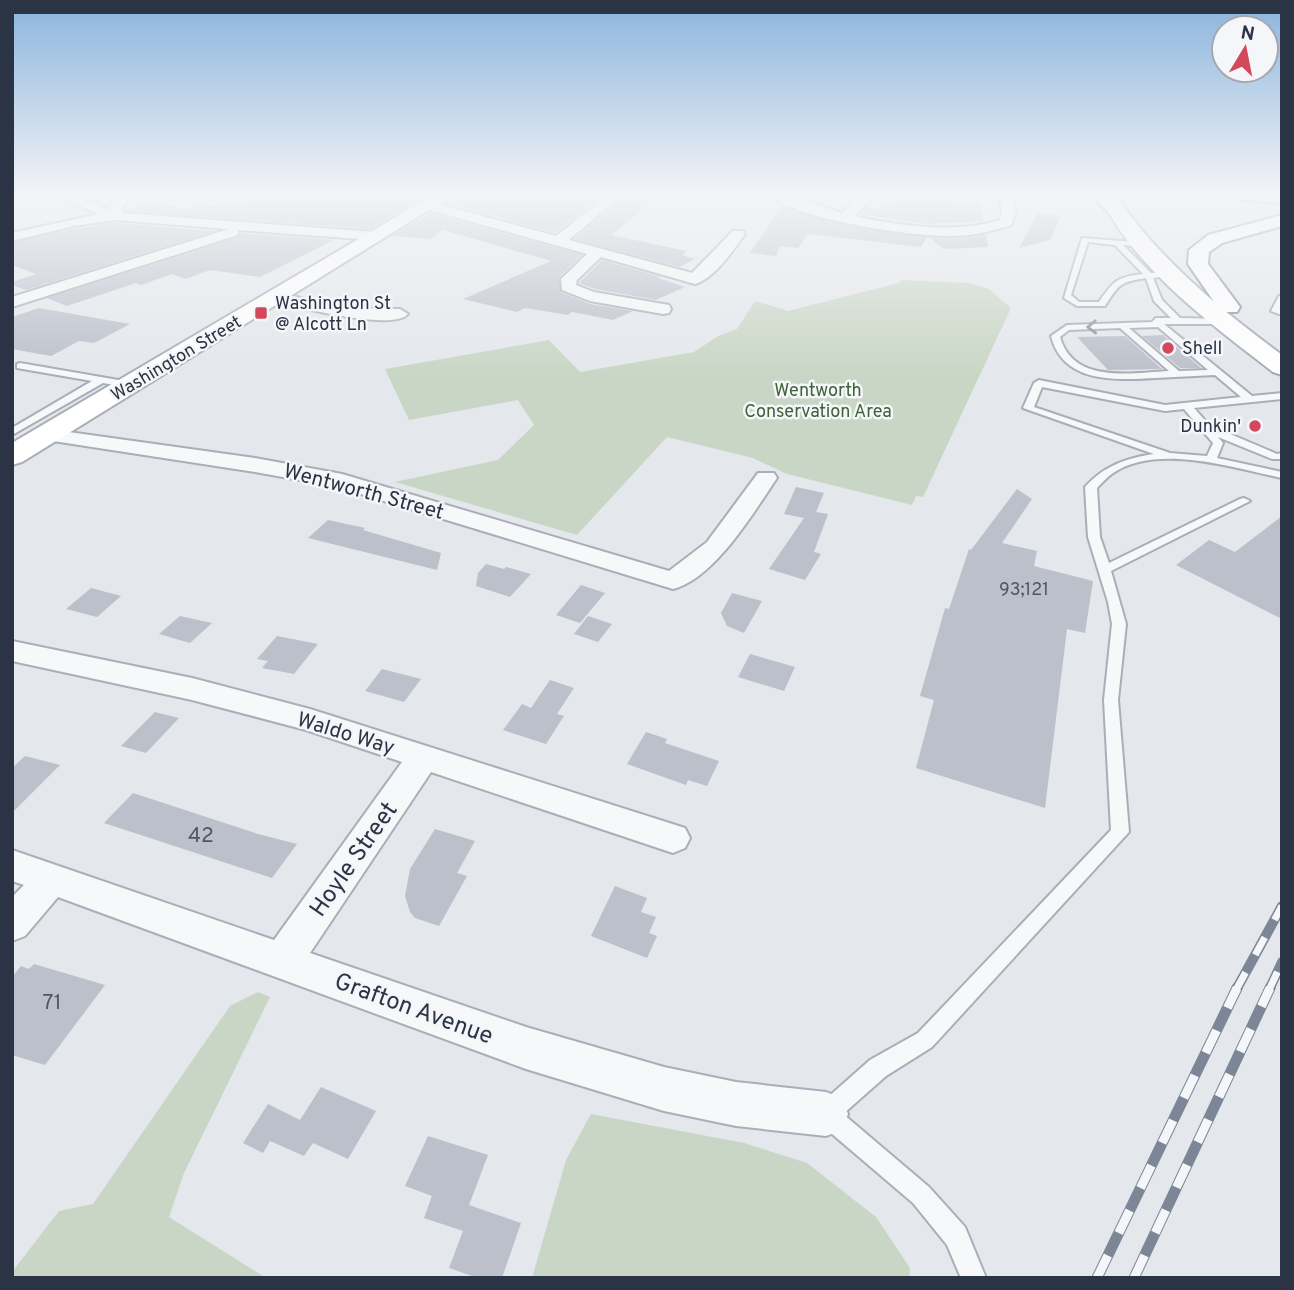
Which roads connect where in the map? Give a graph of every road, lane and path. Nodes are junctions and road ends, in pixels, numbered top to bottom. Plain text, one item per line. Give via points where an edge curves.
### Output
1 (162, 254) edge
2 (345, 254) edge
3 (596, 254) edge
4 (610, 254) edge
5 (722, 254) edge
6 (1080, 254) edge
7 (1132, 254) edge
8 (1149, 254) edge
9 (1172, 254) edge
10 (1199, 254) edge
11 (1160, 275) junction
12 (275, 297) junction
13 (1282, 298) edge
14 (12, 302) edge
15 (663, 309) dead end
16 (1282, 313) edge
17 (400, 314) dead end
18 (1226, 314) junction
19 (1178, 321) junction
20 (1160, 324) junction
21 (1122, 326) junction
22 (1282, 349) edge
23 (20, 366) dead end
24 (1282, 367) edge
25 (1217, 372) junction
26 (1176, 373) junction
27 (101, 380) junction
28 (130, 385) junction
29 (1282, 396) edge
30 (1249, 399) junction
31 (1188, 406) junction
32 (1204, 427) junction
33 (12, 432) edge
34 (47, 435) junction
35 (12, 456) edge
36 (1170, 456) junction
37 (1282, 456) edge
38 (1211, 460) junction
39 (1282, 475) edge
40 (766, 478) dead end
41 (1244, 501) dead end
42 (1104, 570) junction
43 (12, 651) edge
44 (424, 757) junction
45 (673, 838) dead end
46 (12, 866) edge
47 (51, 880) junction
48 (12, 924) edge
49 (282, 961) junction
50 (826, 1114) junction
51 (974, 1278) edge

1 - 14 street
2 - 12 main road, Washington Street
3 - 15 street via 569,279 568,287 590,296
4 - 5 street via 695,279
6 - 11 lane via 1067,296 1077,304 1102,304 1123,279
7 - 11 lane
8 - 11 main road
9 - 18 main road
10 - 18 main road via 1198,264
11 - 18 main road
11 - 19 lane via 1158,301
12 - 17 street via 344,313
12 - 28 main road, Washington Street
13 - 16 lane via 1275,311
18 - 19 lane
18 - 22 main road
18 - 24 main road
19 - 20 lane via 1156,321
20 - 21 lane
20 - 25 lane
21 - 26 lane
21 -> 26 lane via 1067,328 1055,336 1065,356 1097,375
23 - 27 lane
25 - 26 lane
25 - 30 lane
27 - 28 lane
27 - 33 lane
28 - 34 main road, Washington Street
29 - 30 lane
30 - 31 lane
31 - 32 lane
31 - 36 lane via 1165,408 1039,383 1028,408
32 - 37 lane
32 - 38 lane via 1217,443
34 - 35 main road, Washington Street
34 - 40 street, Wentworth Street via 341,481 673,581 716,547
36 - 38 lane
36 - 42 lane via 1120,464 1102,473 1091,487 1094,537
38 - 39 lane
41 - 42 lane
42 - 50 lane via 1119,624 1111,700 1119,832 925,1040 878,1068
43 - 44 street, Waldo Way via 192,689
44 - 45 street, Waldo Way
44 - 49 street, Hoyle Street
46 - 47 street, Grafton Avenue
47 - 48 street
47 - 49 street, Grafton Avenue
49 - 50 street, Grafton Avenue via 599,1071 736,1104
50 - 51 lane via 921,1195 956,1236

